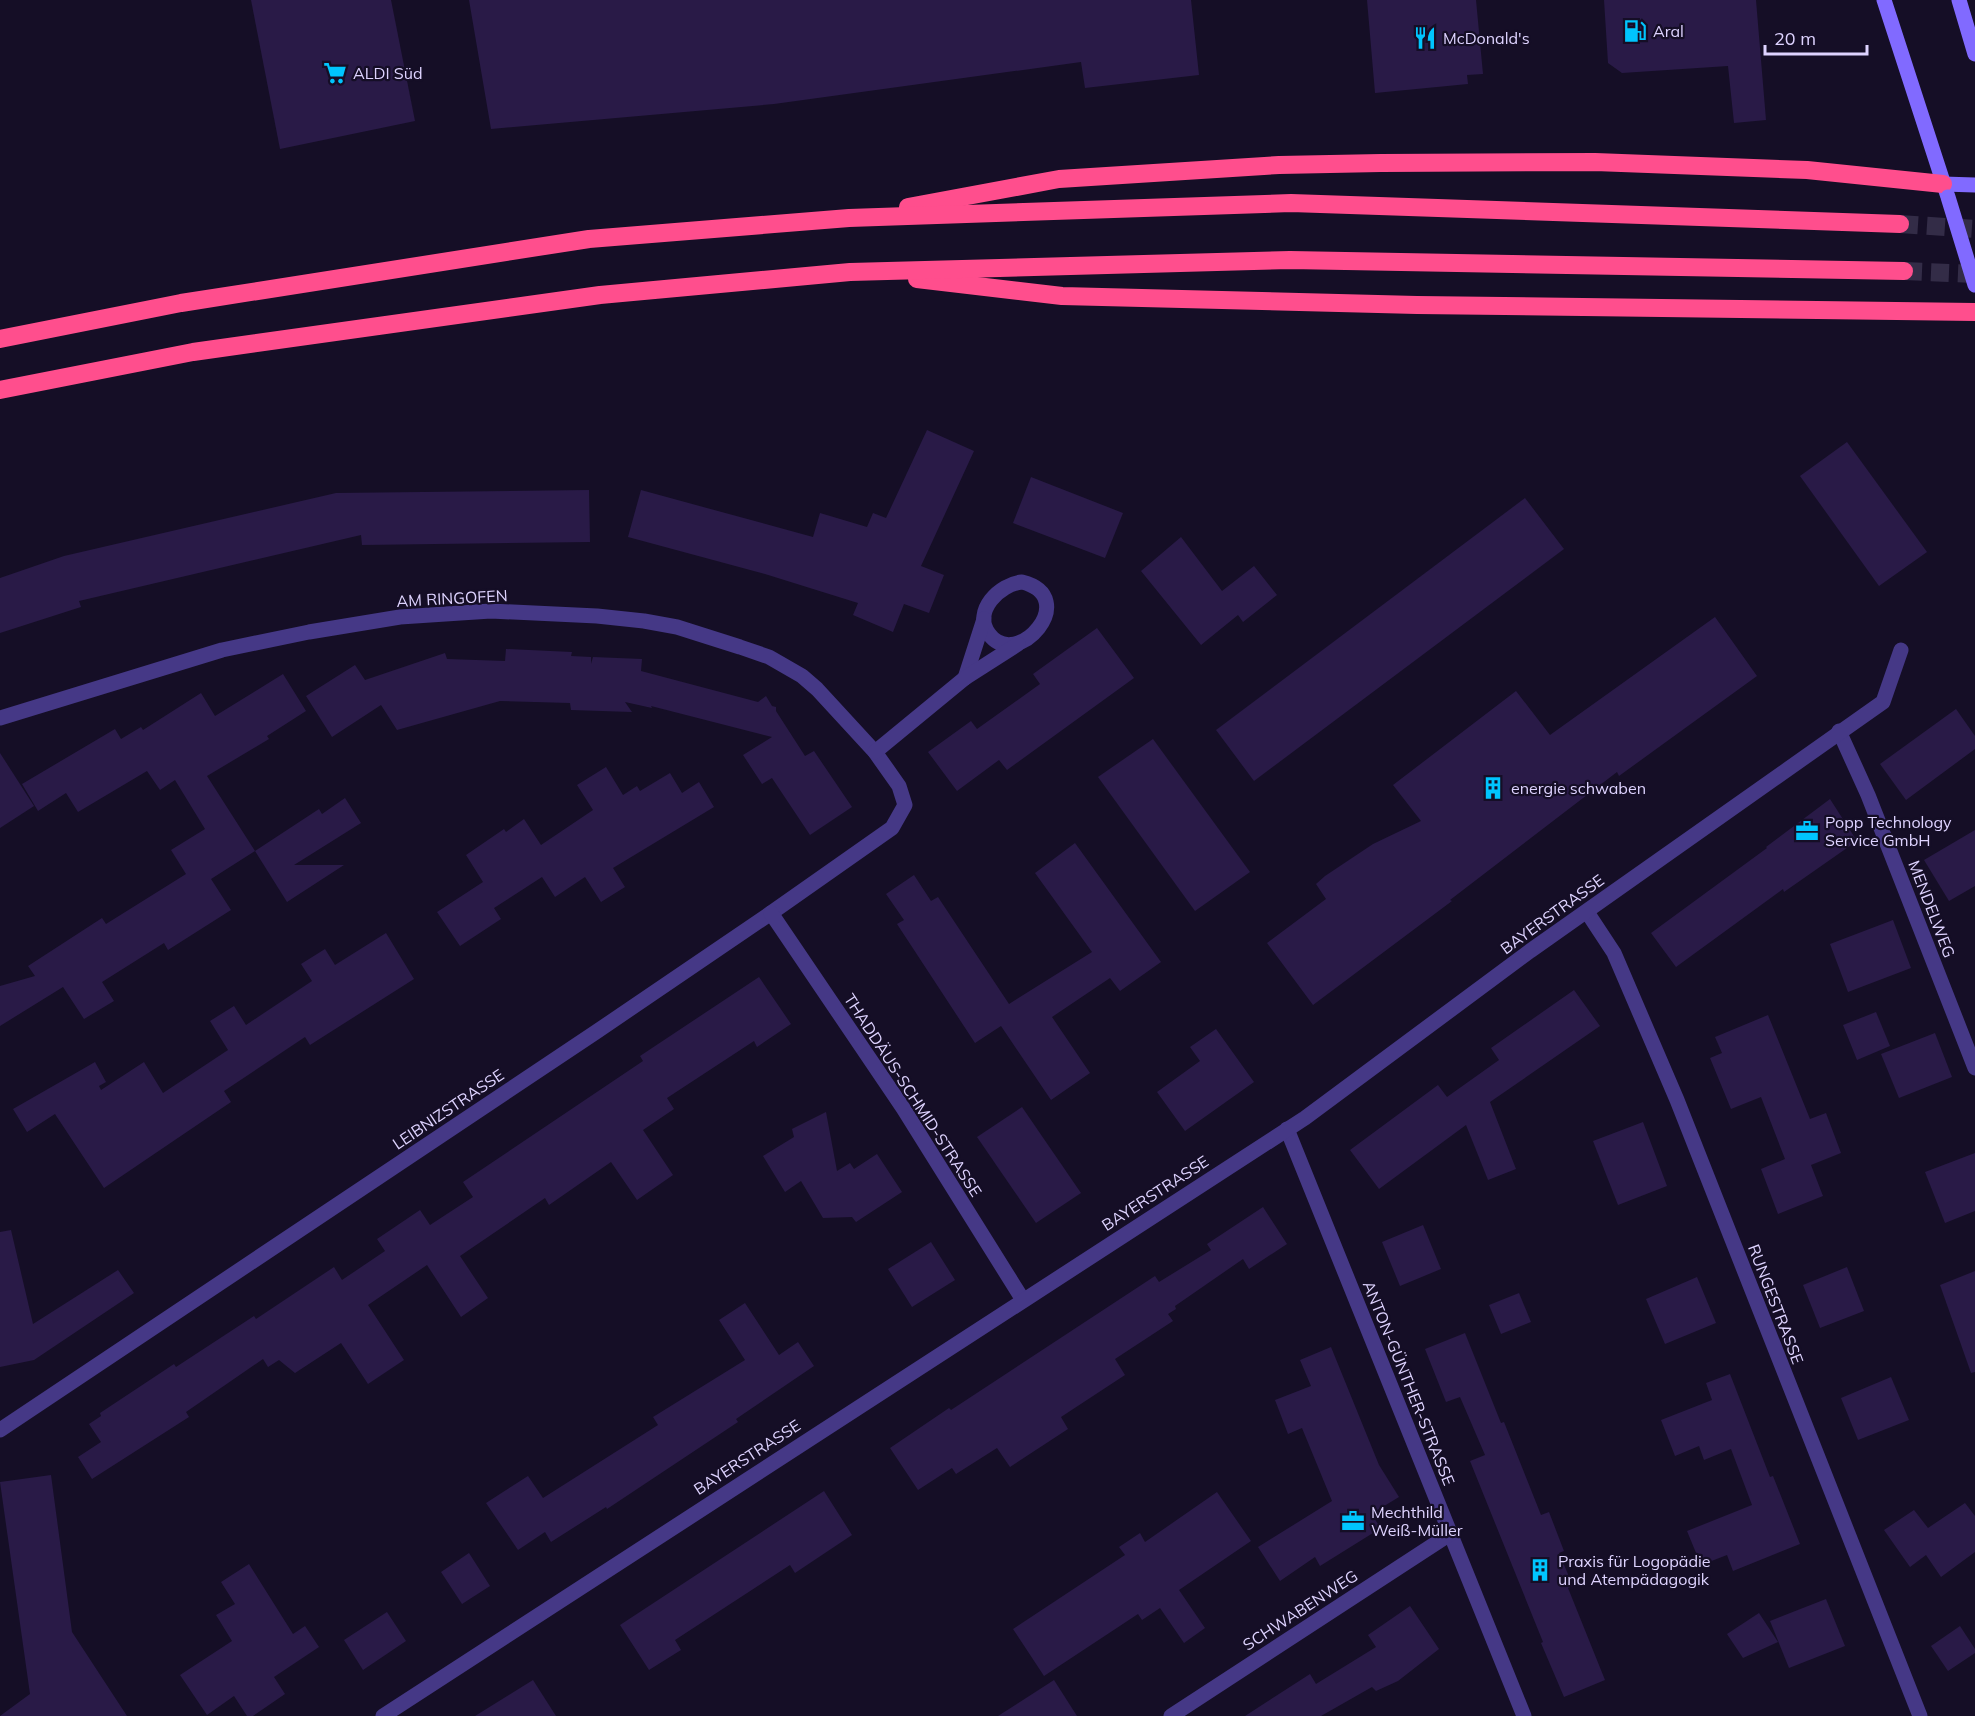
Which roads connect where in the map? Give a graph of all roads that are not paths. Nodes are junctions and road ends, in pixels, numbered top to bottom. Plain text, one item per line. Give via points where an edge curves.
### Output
1 (1884, 0) edge
2 (1959, 0) edge
3 (1975, 54) edge
4 (1975, 185) edge
5 (1945, 190) junction
6 (849, 218) junction
7 (1900, 224) tunnel mouth
8 (1904, 271) tunnel mouth
9 (850, 272) junction
10 (1975, 285) edge
11 (1975, 312) edge
12 (0, 339) edge
13 (0, 390) edge
14 (984, 619) junction
15 (1021, 642) junction
16 (1901, 650) dead end
17 (965, 678) junction
18 (0, 718) edge
19 (1839, 731) junction
20 (875, 752) junction
21 (905, 806) joint
22 (1587, 912) junction
23 (771, 913) junction
24 (1975, 1068) edge
25 (1287, 1129) junction
26 (1023, 1300) junction
27 (0, 1430) edge
28 (1450, 1534) junction
29 (383, 1716) edge
30 (1171, 1716) edge
31 (1524, 1716) edge
32 (1920, 1716) edge

1 - 5 main road
2 - 3 main road
4 - 5 main road
5 - 6 highway via 1808,170 1595,162 1279,165 1059,179
5 - 10 main road, bridge
6 - 7 highway via 1291,203
6 - 12 highway via 589,239 181,303
8 - 9 highway via 1290,260
9 - 11 highway via 1062,296
9 - 13 highway via 600,296 228,347
14 - 15 street via 996,641 1013,645
14 - 15 street via 986,609 1005,586 1022,582 1039,589 1047,613 1039,629
14 - 17 street
15 - 17 street
16 - 19 street, BAYERSTRASSE via 1883,702
17 - 20 street
18 - 20 street, AM RINGOFEN via 222,650 400,617 491,611 644,621 701,633 761,654 817,688
19 - 22 street, BAYERSTRASSE
19 - 24 street, MENDELWEG
20 - 21 street, AM RINGOFEN via 899,786
21 - 23 street, LEIBNIZSTRASSE via 892,828
22 - 25 street, BAYERSTRASSE
22 - 32 street, RUNGESTRASSE via 1614,952 1677,1100
23 - 26 street, THADDÄUS-SCHMID-STRASSE via 903,1108
23 - 27 street, LEIBNIZSTRASSE
25 - 26 street, BAYERSTRASSE
25 - 28 street, ANTON-GÜNTHER-STRASSE
26 - 29 street, BAYERSTRASSE
28 - 30 street, SCHWABENWEG
28 - 31 street, ANTON-GÜNTHER-STRASSE

